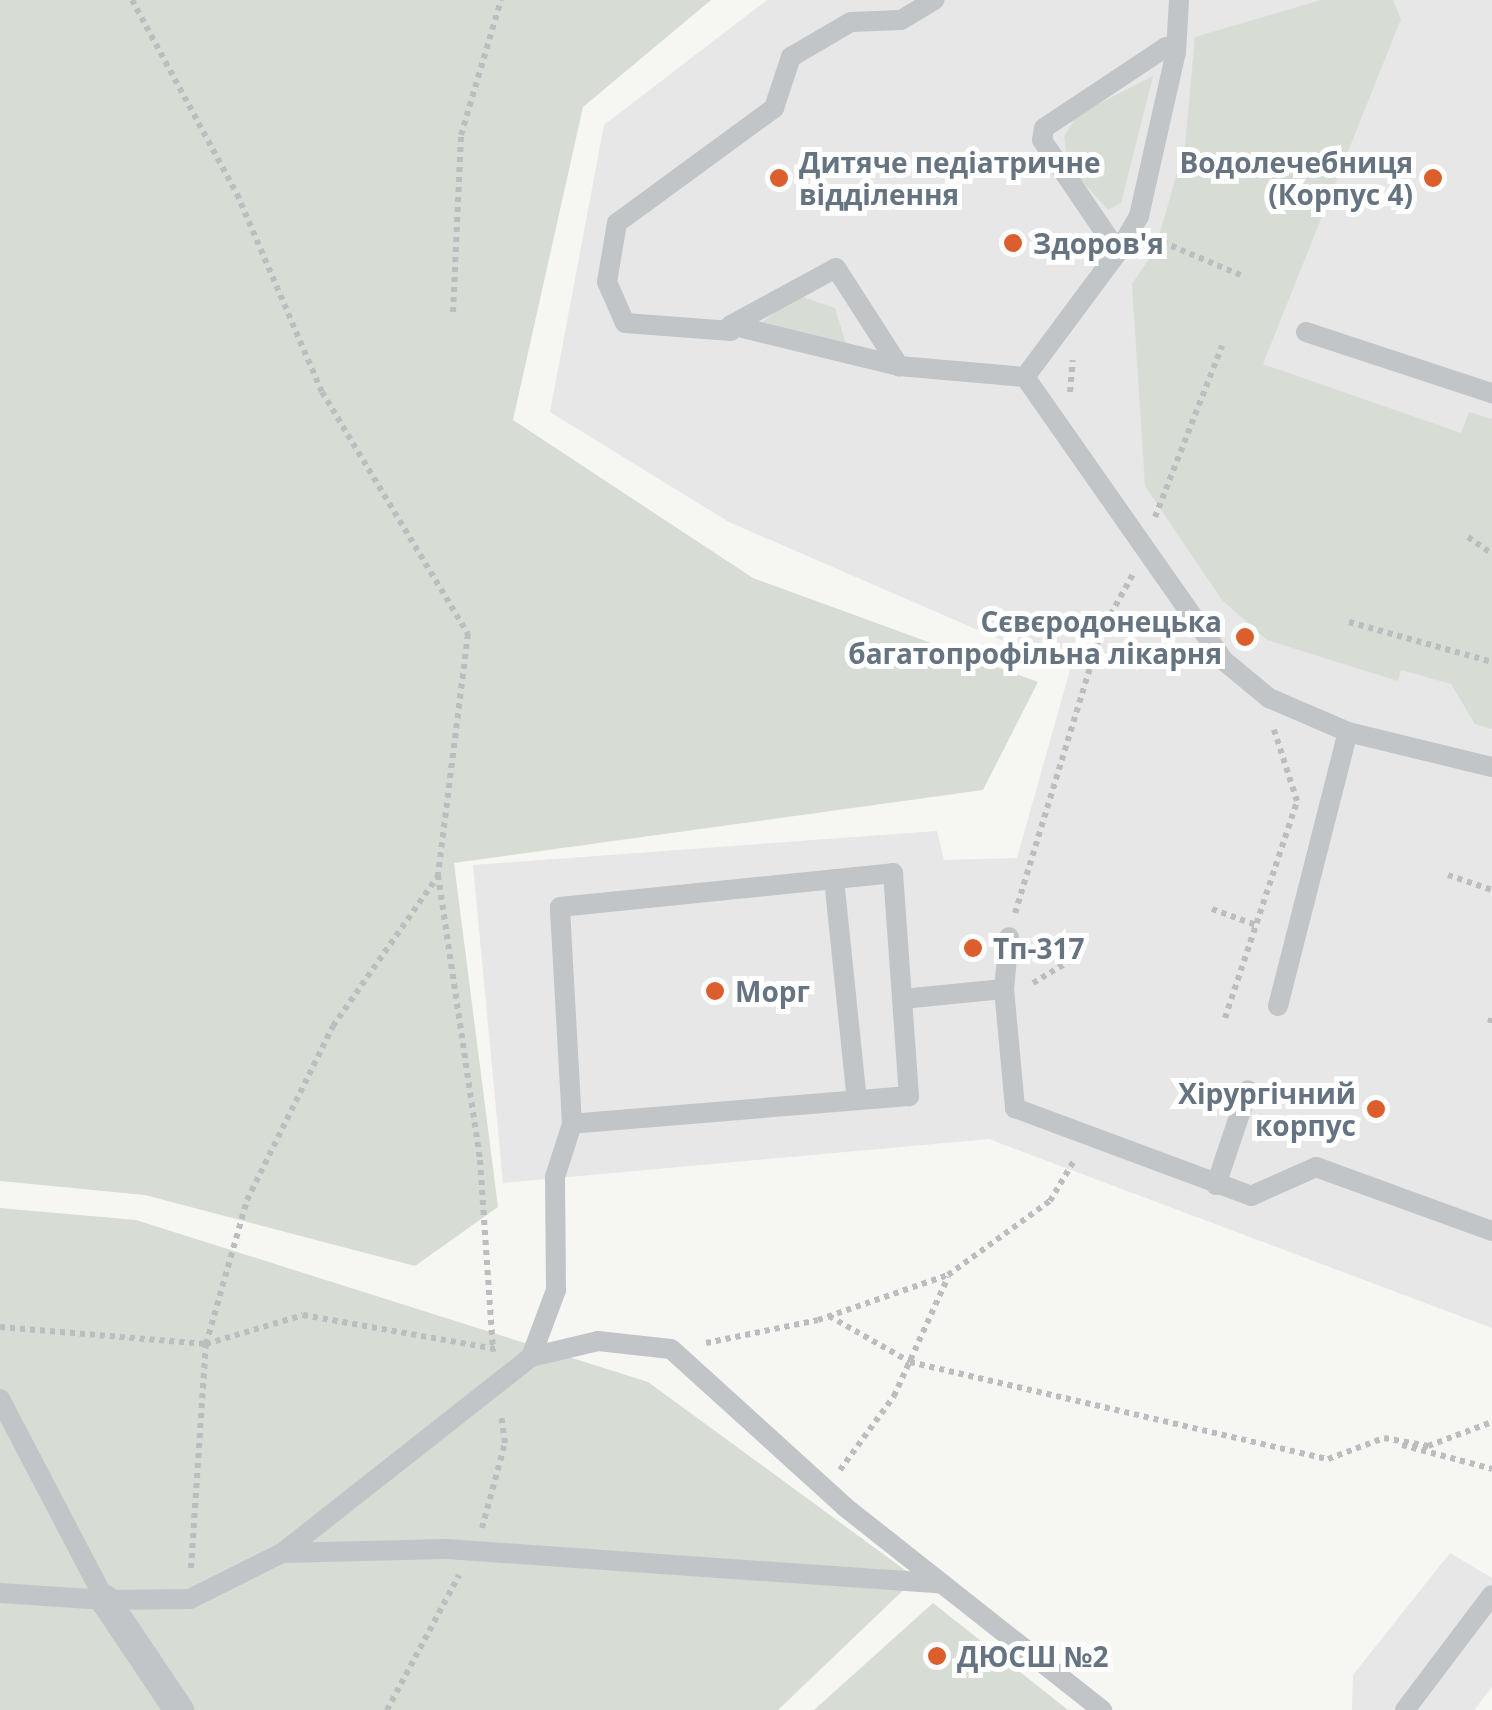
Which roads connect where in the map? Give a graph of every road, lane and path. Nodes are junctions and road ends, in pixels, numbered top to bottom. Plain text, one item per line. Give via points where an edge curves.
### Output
1 (132, 0) edge
2 (501, 0) edge
3 (934, 0) edge
4 (1179, 0) edge
5 (1176, 52) junction
6 (1118, 252) junction
7 (1142, 252) dead end
8 (1244, 277) dead end
9 (453, 312) dead end
10 (731, 331) junction
11 (1306, 332) dead end
12 (1222, 346) dead end
13 (1077, 350) dead end
14 (899, 366) junction
15 (1025, 377) junction
16 (1492, 393) edge
17 (1074, 410) dead end
18 (1141, 508) dead end
19 (1468, 537) dead end
20 (1144, 550) junction
21 (1492, 554) edge
22 (1349, 622) dead end
23 (1492, 662) edge
24 (1268, 722) dead end
25 (1348, 732) junction
26 (1492, 768) edge
27 (438, 875) junction
28 (1448, 875) dead end
29 (834, 879) junction
30 (1492, 890) edge
31 (1212, 909) dead end
32 (1256, 925) junction
33 (1009, 937) joint
34 (1083, 954) dead end
35 (1004, 989) junction
36 (902, 999) junction
37 (1278, 1006) dead end
38 (1226, 1018) dead end
39 (1248, 1090) dead end
40 (858, 1100) junction
41 (572, 1124) junction
42 (1088, 1136) junction
43 (1216, 1184) junction
44 (1492, 1231) edge
45 (948, 1276) junction
46 (829, 1316) junction
47 (0, 1328) edge
48 (206, 1344) junction
49 (492, 1348) junction
50 (670, 1349) junction
51 (531, 1356) junction
52 (910, 1362) junction
53 (498, 1382) junction
54 (0, 1399) edge
55 (1492, 1422) edge
56 (1384, 1438) junction
57 (1492, 1469) edge
58 (826, 1490) junction
59 (471, 1551) junction
60 (282, 1553) junction
61 (942, 1584) junction
62 (0, 1594) edge
63 (1492, 1595) edge
64 (190, 1599) junction
65 (105, 1600) junction
66 (179, 1710) edge
67 (387, 1710) edge
68 (1102, 1710) edge
69 (1405, 1710) edge

1 - 27 path via 237,194 322,392 468,634
2 - 9 path via 460,135
3 - 10 lane via 901,20 852,22 799,52 774,108 617,222 606,282 625,322
4 - 5 lane
5 - 6 lane via 1154,180
5 - 6 lane via 1166,47 1044,128 1042,140
6 - 15 lane
7 - 8 path via 1151,238
10 - 14 lane
10 - 14 lane via 836,268
11 - 16 lane
12 - 18 path via 1152,524
13 - 17 path
14 - 15 lane
15 - 20 lane
19 - 21 path
20 - 25 lane via 1223,660 1269,698
20 - 33 path via 1101,632
22 - 23 path
24 - 32 path via 1291,761 1297,802
25 - 26 lane
25 - 37 lane
27 - 48 path via 333,1026 282,1120 247,1200
27 - 49 path via 480,1160
28 - 30 path
29 - 36 lane via 894,874
29 - 40 lane
29 - 41 lane via 560,907
31 - 32 path
32 - 38 path
33 - 35 lane
34 - 35 path via 1027,987
35 - 36 lane
35 - 42 lane via 1015,1108
36 - 40 lane via 909,1096
39 - 43 lane
40 - 41 lane
41 - 51 lane via 555,1177 556,1290
42 - 43 lane
42 - 45 path via 1050,1201
43 - 44 lane via 1250,1196 1316,1166
45 - 46 path
45 - 52 path
46 - 50 path
46 - 52 path
47 - 48 path
48 - 49 path via 303,1315
48 - 64 path
49 - 51 path
49 - 53 path
50 - 51 lane via 598,1342
50 - 58 lane
51 - 53 lane
52 - 56 path via 1328,1459
52 - 58 path
53 - 59 path via 505,1443
53 - 60 lane
54 - 65 lane
55 - 56 path via 1428,1446
56 - 57 path
58 - 61 lane
59 - 60 lane
59 - 61 lane
59 - 67 path
60 - 64 lane
61 - 68 lane
62 - 65 lane
63 - 69 lane
64 - 65 lane
65 - 66 street

